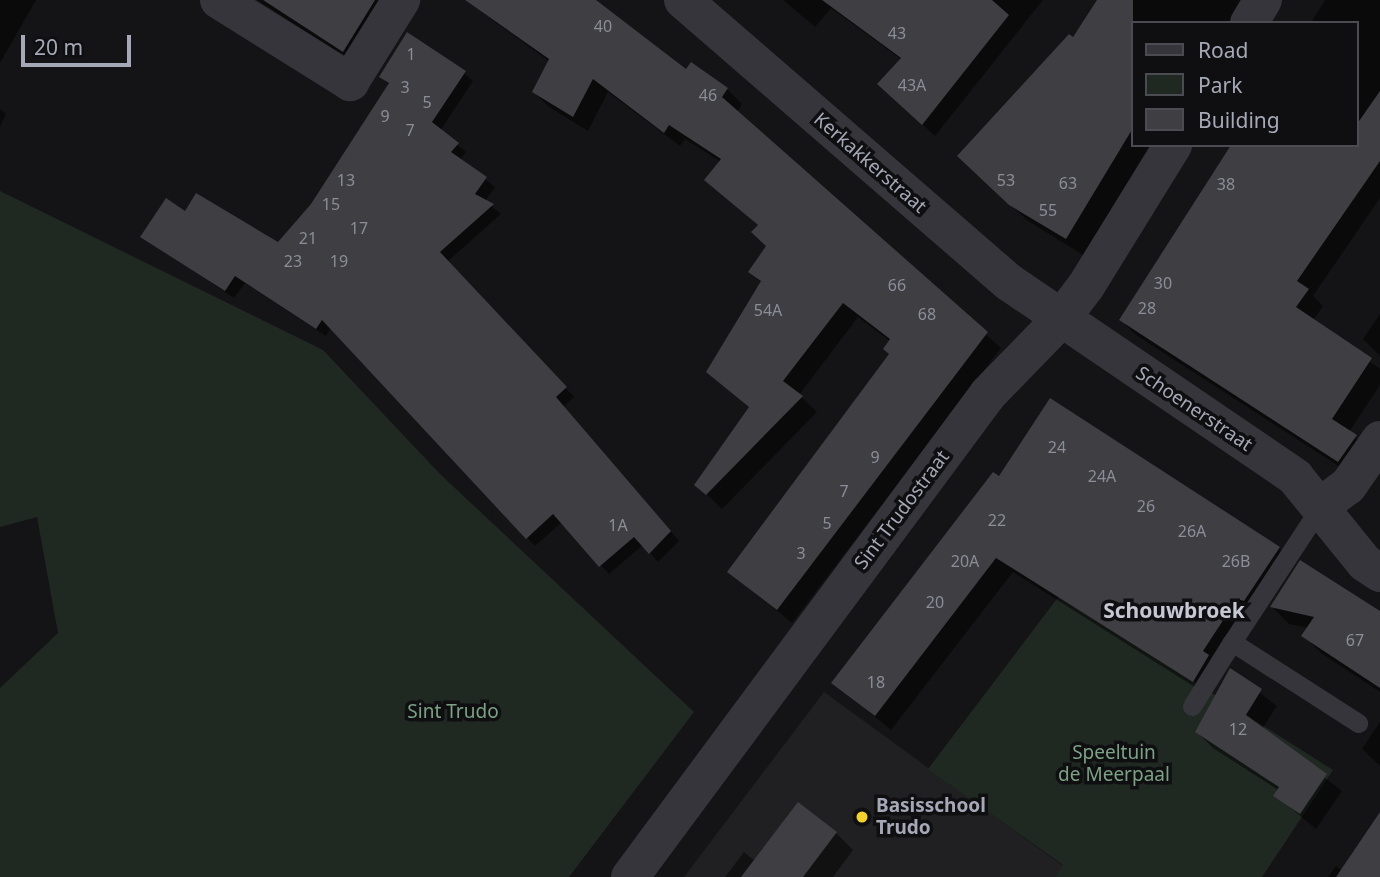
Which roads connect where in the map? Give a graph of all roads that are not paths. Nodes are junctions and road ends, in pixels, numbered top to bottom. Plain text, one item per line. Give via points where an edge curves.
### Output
1 (219, 0) edge
2 (401, 0) edge
3 (683, 0) edge
4 (1263, 0) edge
5 (1250, 21) edge
6 (1172, 147) edge
7 (1061, 319) junction
8 (1380, 440) edge
9 (1321, 506) junction
10 (1380, 573) edge
11 (1232, 642) junction
12 (1192, 706) dead end
13 (1358, 723) dead end
14 (630, 877) edge

1 - 2 street via 349,82
3 - 7 street, Kerkakkerstraat via 1010,283
4 - 5 street
6 - 7 street, Sint Trudostraat
7 - 9 street, Schoenerstraat via 1294,477
7 - 14 street, Sint Trudostraat via 988,394
8 - 9 street via 1348,486
9 - 10 street, Schoenerstraat via 1365,563
9 - 11 lane
11 - 12 lane
11 - 13 lane

